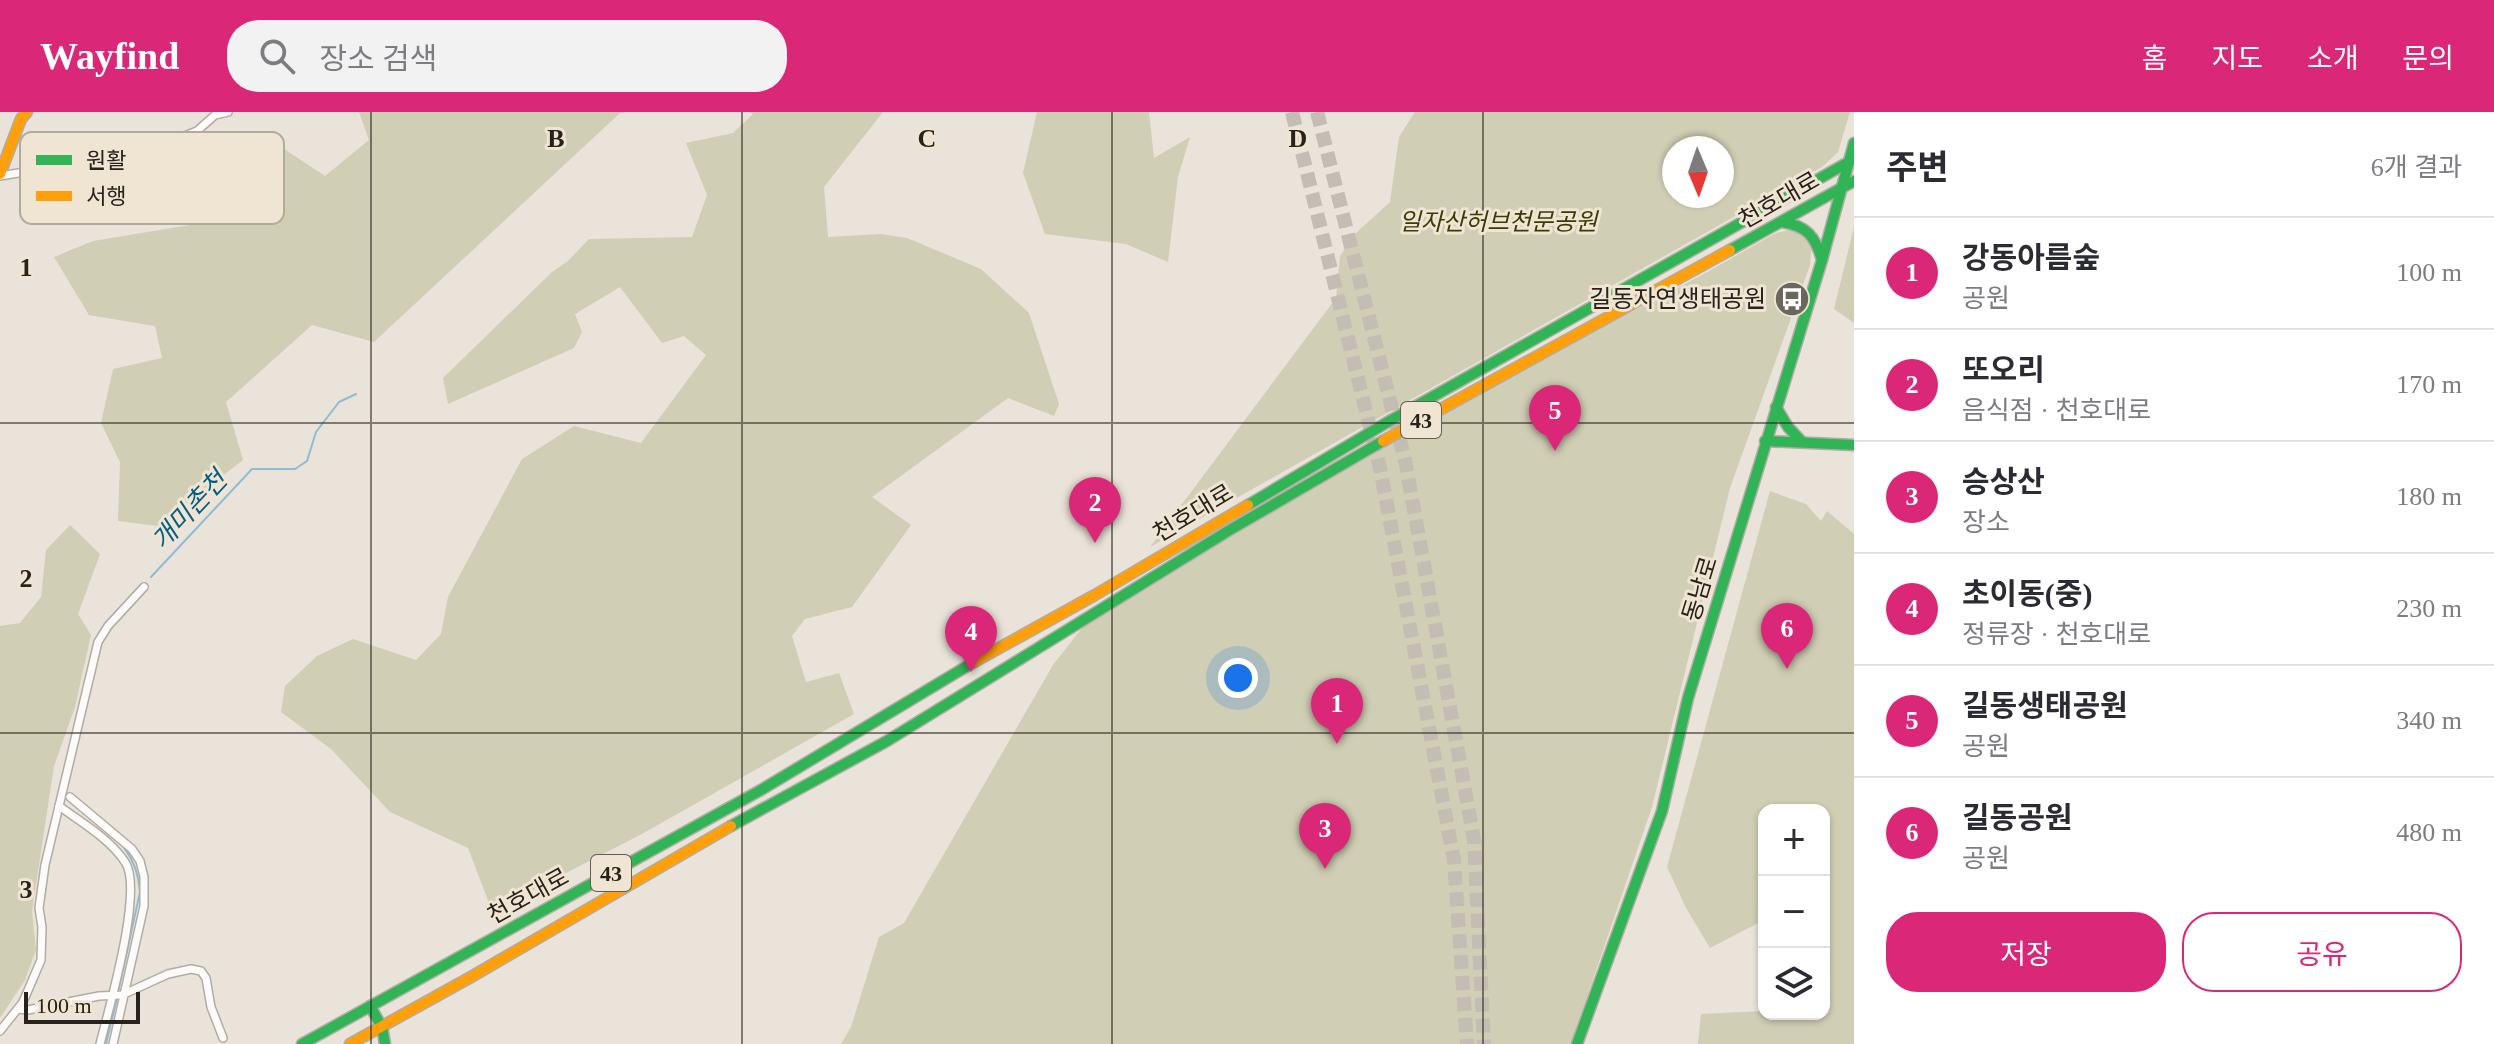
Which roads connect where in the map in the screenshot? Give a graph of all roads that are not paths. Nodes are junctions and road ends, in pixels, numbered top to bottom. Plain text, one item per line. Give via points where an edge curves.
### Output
1 (228, 112) edge
2 (22, 114) edge
3 (195, 132) edge
4 (1854, 143) edge
5 (1852, 160) edge
6 (20, 172) edge
7 (0, 175) edge
8 (1854, 181) edge
9 (1843, 187) junction
10 (1782, 222) junction
11 (1822, 260) junction
12 (1776, 407) junction
13 (1765, 441) junction
14 (1802, 442) junction
15 (1854, 445) edge
16 (144, 587) dead end
17 (70, 797) dead end
18 (59, 806) junction
19 (122, 995) junction
20 (111, 997) junction
21 (370, 1006) junction
22 (18, 1009) junction
23 (382, 1027) junction
24 (0, 1031) edge
25 (223, 1038) dead end
26 (100, 1044) edge
27 (113, 1044) edge
28 (302, 1044) edge
29 (350, 1044) edge
30 (385, 1044) edge
31 (1577, 1044) edge

1 - 3 street via 215,115
2 - 7 main road
4 - 5 main road, 동남로
5 - 9 main road, 동남로
5 - 21 main road, 천호대로 / 43 via 1386,423 761,790
6 - 7 street
8 - 9 main road, 천호대로 / 43
9 - 10 main road, 천호대로 / 43
9 - 11 main road, 동남로
10 - 11 main road via 1808,229
10 - 23 main road, 천호대로 / 43 via 1338,466 887,741
11 - 12 main road, 동남로
12 - 13 main road, 동남로
12 - 14 main road
13 - 14 main road
13 - 31 main road, 동남로 via 1688,698 1662,811
14 - 15 main road
16 - 18 street via 98,642
17 - 19 street via 132,849 142,869 144,906
18 - 20 street via 116,851 131,877 131,906
18 - 22 street via 39,908 41,960
19 - 20 street
19 - 25 street via 168,974 201,971
19 - 27 street
20 - 22 street
20 - 26 street
21 - 23 main road
21 - 28 main road, 천호대로 / 43
22 - 24 street
23 - 29 main road, 천호대로 / 43
23 - 30 main road

